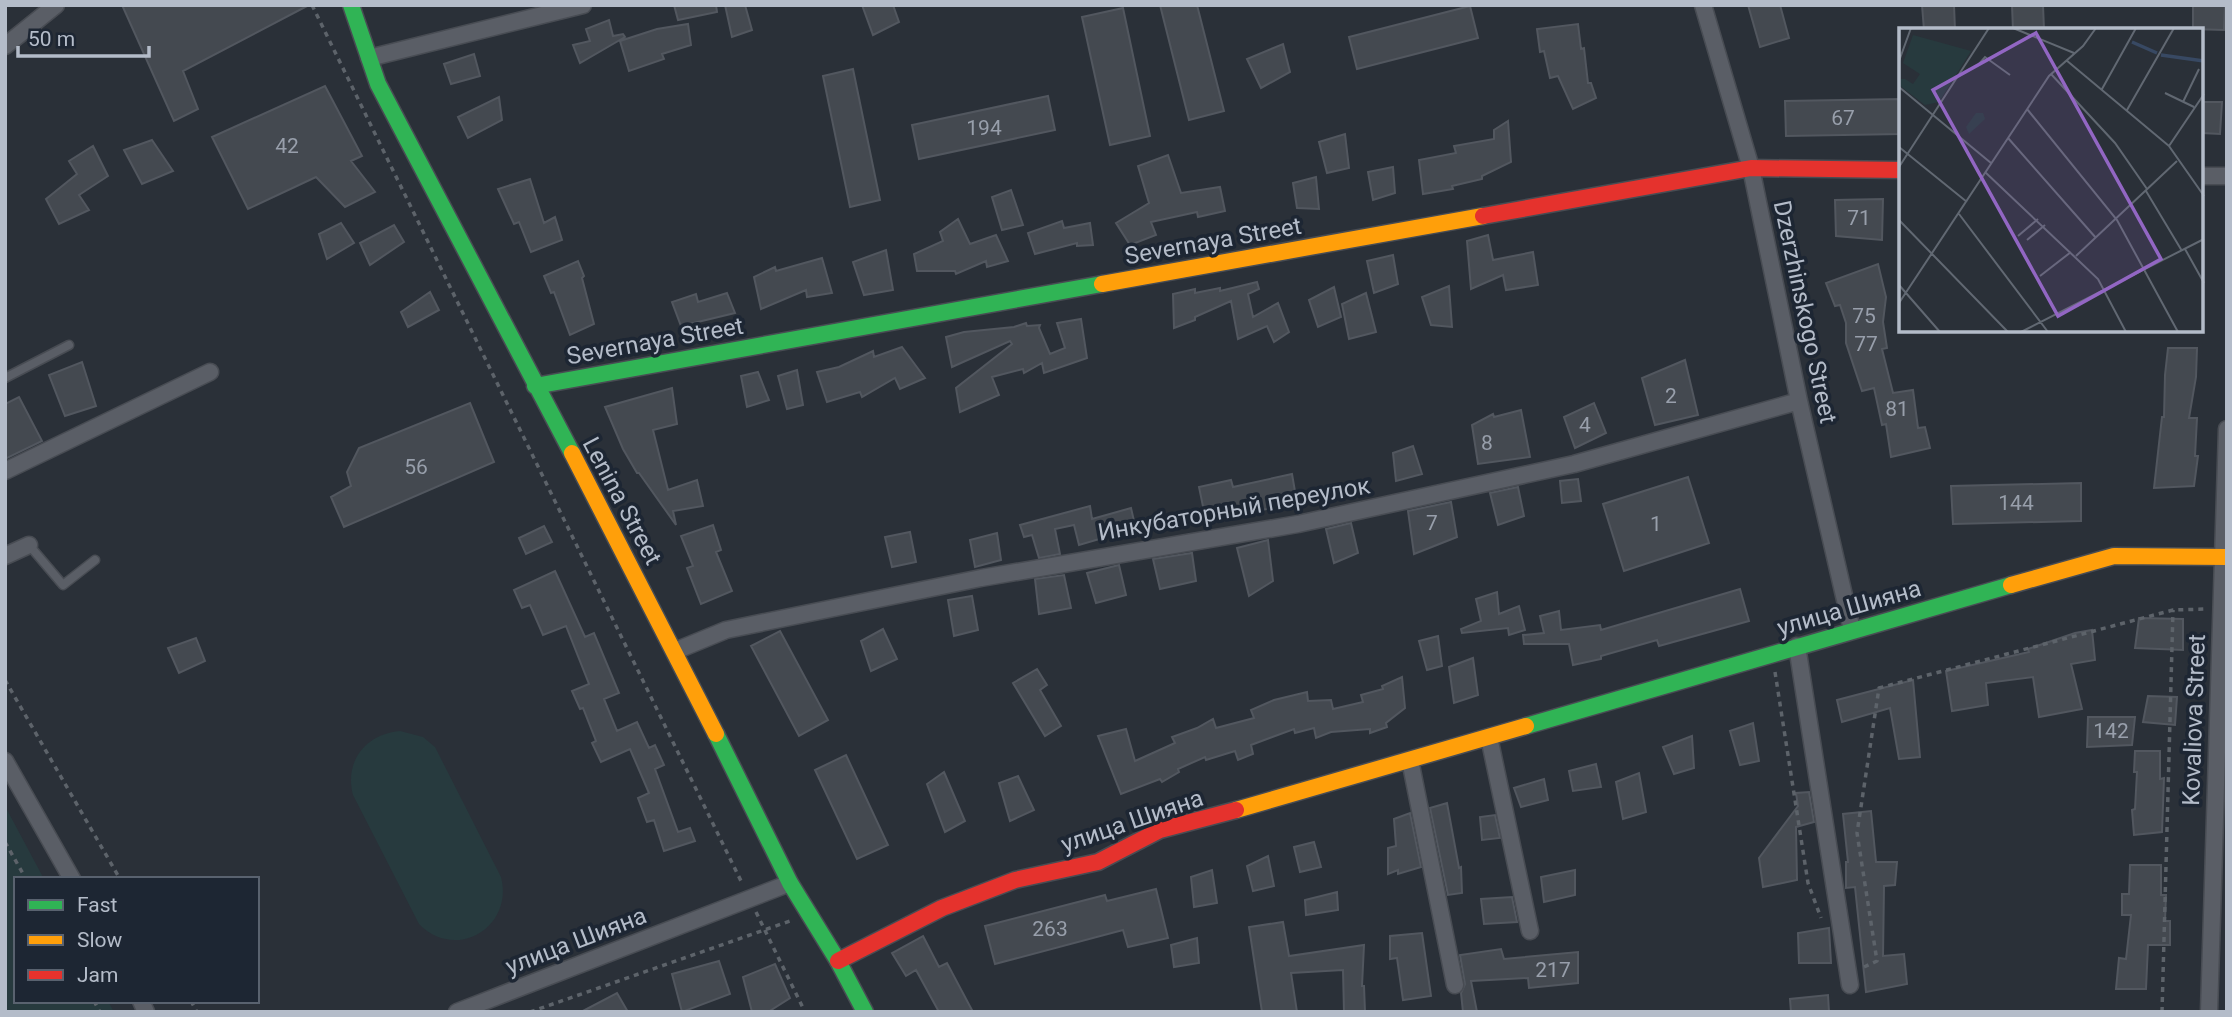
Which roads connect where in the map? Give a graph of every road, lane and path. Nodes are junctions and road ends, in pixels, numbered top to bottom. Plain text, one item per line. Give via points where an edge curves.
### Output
1 (56, 5) edge
2 (312, 5) edge
3 (351, 5) edge
4 (583, 5) edge
5 (1703, 5) edge
6 (5, 46) edge
7 (369, 58) junction
8 (1751, 168) junction
9 (1899, 170) edge
10 (2204, 176) edge
11 (2227, 176) edge
12 (69, 345) dead end
13 (210, 372) dead end
14 (5, 378) edge
15 (535, 386) junction
16 (1800, 401) junction
17 (2227, 429) edge
18 (5, 471) edge
19 (29, 545) joint
20 (5, 556) edge
21 (2224, 557) edge
22 (95, 560) dead end
23 (2173, 610) dead end
24 (1853, 630) junction
25 (1797, 646) junction
26 (676, 651) junction
27 (5, 680) edge
28 (1489, 737) junction
29 (1410, 760) junction
30 (5, 761) edge
31 (5, 842) edge
32 (25, 877) edge
33 (71, 877) edge
34 (119, 877) edge
35 (790, 883) junction
36 (744, 887) dead end
37 (756, 912) dead end
38 (790, 921) dead end
39 (1530, 931) dead end
40 (838, 961) junction
41 (1455, 985) dead end
42 (1850, 985) dead end
43 (457, 1012) edge
44 (530, 1012) edge
45 (805, 1012) edge
46 (865, 1012) edge
47 (2162, 1012) edge
48 (2209, 1012) edge

1 - 6 street
2 - 36 path
3 - 7 street, Lenina Street
4 - 7 street
5 - 8 street, Dzerzhinskogo Street
7 - 15 street, Lenina Street via 378,84
8 - 9 street, Severnaya Street
8 - 15 street, Severnaya Street
8 - 16 street, Dzerzhinskogo Street
10 - 11 street
12 - 14 lane
13 - 18 street
15 - 26 street, Lenina Street
16 - 24 street, Dzerzhinskogo Street
16 - 26 street, Инкубаторный переулок via 1574,464 1298,524 981,578 726,630
17 - 21 street, Kovaliova Street
19 - 20 street
19 - 22 lane via 63,585
21 - 24 street, улица Шияна via 2114,556
21 - 48 street, Kovaliova Street
23 - 47 path
24 - 25 street, улица Шияна
25 - 28 street, улица Шияна
25 - 42 street
26 - 35 street, Lenina Street
27 - 34 path
28 - 29 street, улица Шияна
28 - 39 street
29 - 40 street, улица Шияна via 1160,830 1098,862 1015,880 942,908
29 - 41 street
30 - 33 street
31 - 32 path
35 - 40 street, Lenina Street
35 - 43 street, улица Шияна
37 - 45 path
38 - 44 path
40 - 46 street, Lenina Street

